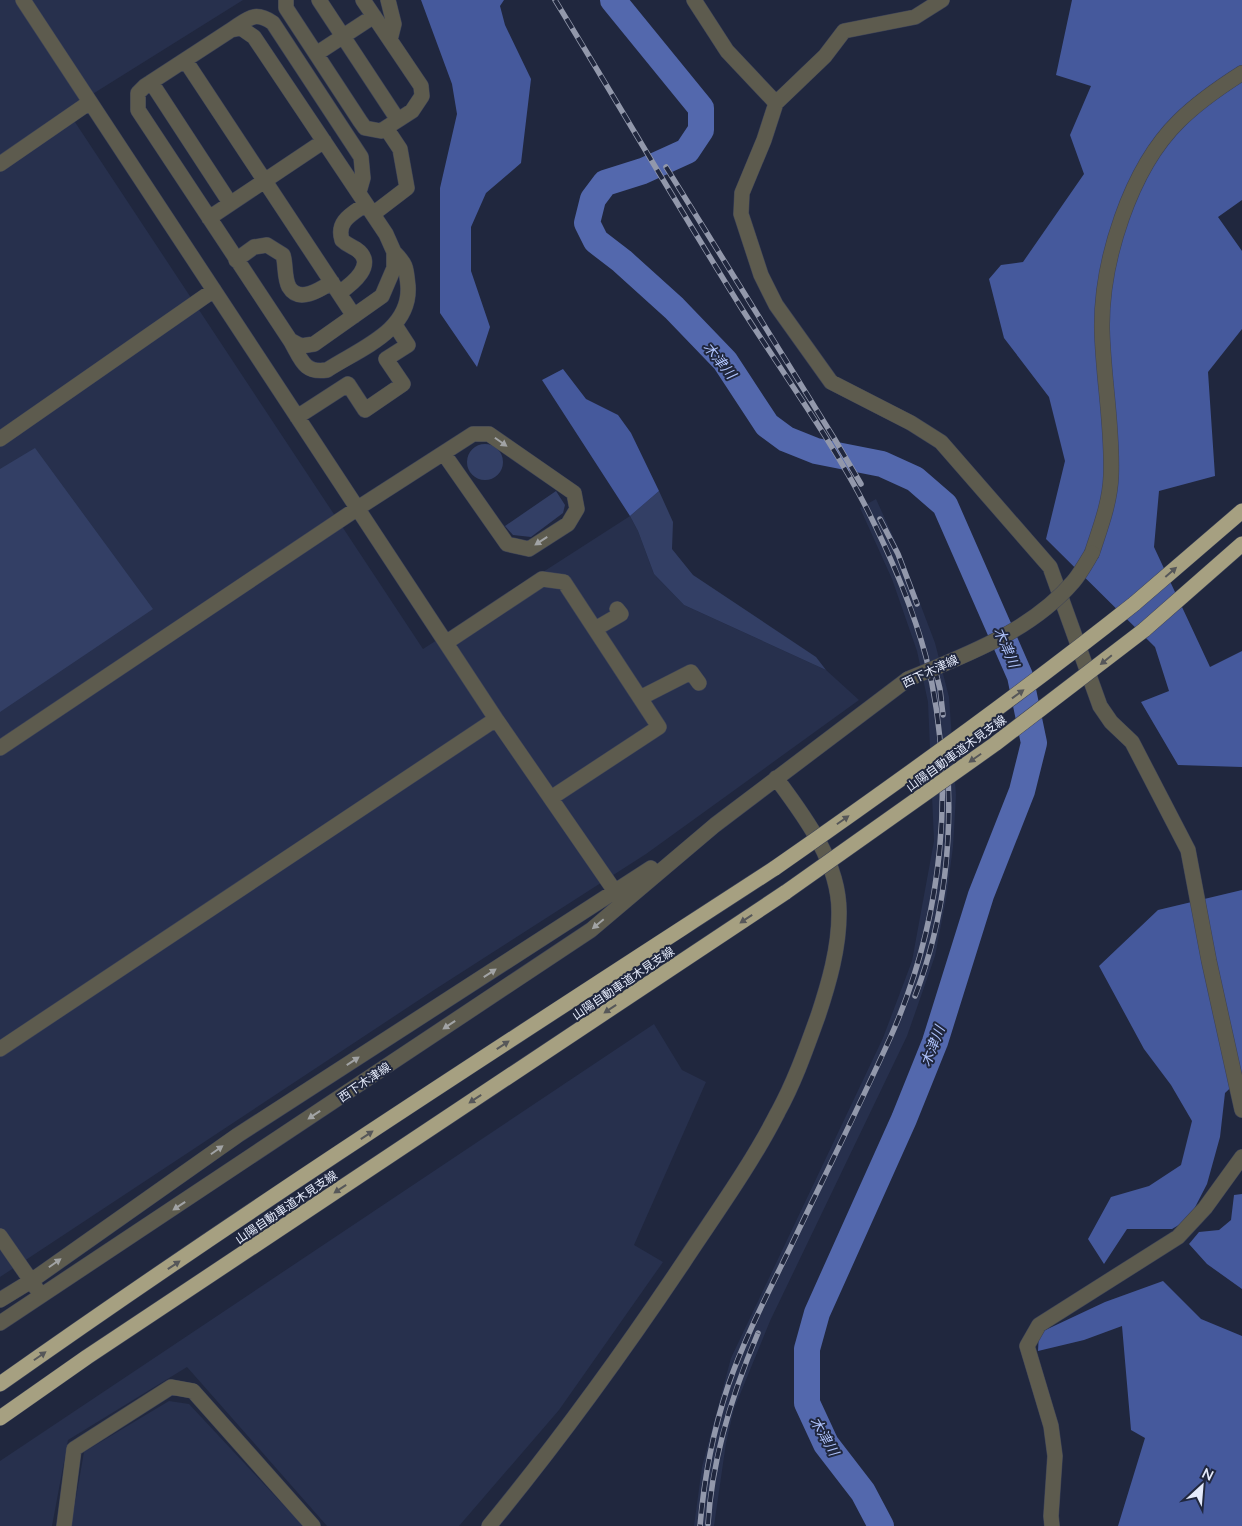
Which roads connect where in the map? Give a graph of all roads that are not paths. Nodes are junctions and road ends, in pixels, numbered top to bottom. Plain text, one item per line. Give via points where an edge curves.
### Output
1 (23, 0) edge
2 (286, 0) edge
3 (319, 0) edge
4 (363, 0) edge
5 (388, 0) edge
6 (694, 0) edge
7 (942, 0) edge
8 (374, 16) junction
9 (231, 30) junction
10 (343, 36) junction
11 (390, 40) junction
12 (316, 54) junction
13 (185, 60) junction
14 (1242, 73) edge
15 (151, 82) junction
16 (90, 102) junction
17 (776, 103) junction
18 (392, 124) junction
19 (324, 141) junction
20 (0, 164) edge
21 (265, 180) junction
22 (230, 203) junction
23 (366, 203) junction
24 (209, 218) junction
25 (394, 252) junction
26 (236, 260) junction
27 (336, 288) junction
28 (214, 290) junction
29 (354, 316) junction
30 (395, 325) junction
31 (290, 340) junction
32 (335, 365) junction
33 (348, 384) junction
34 (297, 417) junction
35 (0, 439) edge
36 (444, 454) junction
37 (358, 508) junction
38 (1242, 511) edge
39 (1242, 544) edge
40 (617, 609) dead end
41 (595, 629) junction
42 (447, 642) junction
43 (699, 683) dead end
44 (640, 698) junction
45 (496, 719) junction
46 (0, 748) edge
47 (776, 778) junction
48 (551, 798) junction
49 (619, 897) junction
50 (0, 1049) edge
51 (1242, 1110) edge
52 (1242, 1157) edge
53 (0, 1236) edge
54 (30, 1281) junction
55 (42, 1296) junction
56 (0, 1300) edge
57 (0, 1323) edge
58 (0, 1384) edge
59 (0, 1418) edge
60 (64, 1526) edge
61 (313, 1526) edge
62 (490, 1526) edge
63 (1052, 1526) edge

1 - 16 street
2 - 12 street via 286,8
3 - 10 street
4 - 8 street
5 - 11 street via 394,24
6 - 17 street via 727,51
7 - 17 street via 915,17 844,31 825,56
8 - 10 street
8 - 11 street
9 - 13 street
9 - 19 street via 242,28 254,37
9 - 23 street via 253,16 263,16 273,23 361,157
10 - 12 street
10 - 18 street
11 - 18 street via 421,86 422,96 412,111
12 - 18 street via 365,128 381,131
13 - 15 street
13 - 21 street
14 - 47 street, 西下木津線, bridge via 1212,92 1178,122 1149,160 1127,202 1113,246 1102,305 1111,477 1105,514 1092,553 1073,582 1040,613 986,645 908,679
15 - 22 street
15 - 24 street via 138,93 138,110
16 - 20 street
16 - 28 street
17 - 51 street via 742,193 741,214 761,275 776,305 830,382 941,442 1050,567 1100,706 1132,742 1188,850
18 - 23 street via 407,188
19 - 21 street
19 - 23 street
21 - 22 street
21 - 27 street
22 - 24 street
23 - 25 street
23 - 27 street via 342,222 340,231 342,240 364,257 364,267 360,277
24 - 26 street
25 - 29 street via 394,268 382,296
25 - 30 street via 406,264 408,297 402,317
26 - 27 street via 254,248 267,245 283,255 287,282 294,291 301,295
26 - 31 street
27 - 29 street
28 - 34 street
28 - 35 street
29 - 31 street via 314,344 302,346
30 - 32 street
30 - 33 street via 408,345 386,359 402,384 365,410
31 - 32 street via 307,368 316,372
32 - 33 street
33 - 34 street
34 - 37 street
36 -> 36 street via 473,434 489,434 574,493 577,509 568,524 529,549 507,544
36 - 37 street
37 - 42 street
37 - 46 street
58 -> 38 highway, 山陽自動車道木見支線, bridge via 459,1074 775,868 1051,670
39 -> 59 highway, 山陽自動車道木見支線, bridge via 1144,630 995,744 786,892
40 - 41 street via 621,614
41 - 42 street via 564,582 542,579
41 - 44 street
42 - 45 street
43 - 44 street via 691,672
44 - 48 street via 658,727
45 - 48 street
45 - 50 street
47 - 49 street, 西下木津線
47 - 62 street via 808,821 834,875 840,912 836,954 802,1060 756,1154 623,1352
48 - 49 street
54 -> 49 street, 西下木津線 via 238,1135
49 -> 55 street, 西下木津線 via 591,930
52 - 63 street via 1205,1208 1178,1237 1039,1326 1027,1346 1051,1426 1055,1456
53 - 54 street
54 - 55 street
54 - 56 street, 西下木津線
55 - 57 street, 西下木津線
60 - 61 street via 74,1449 171,1387 194,1391

